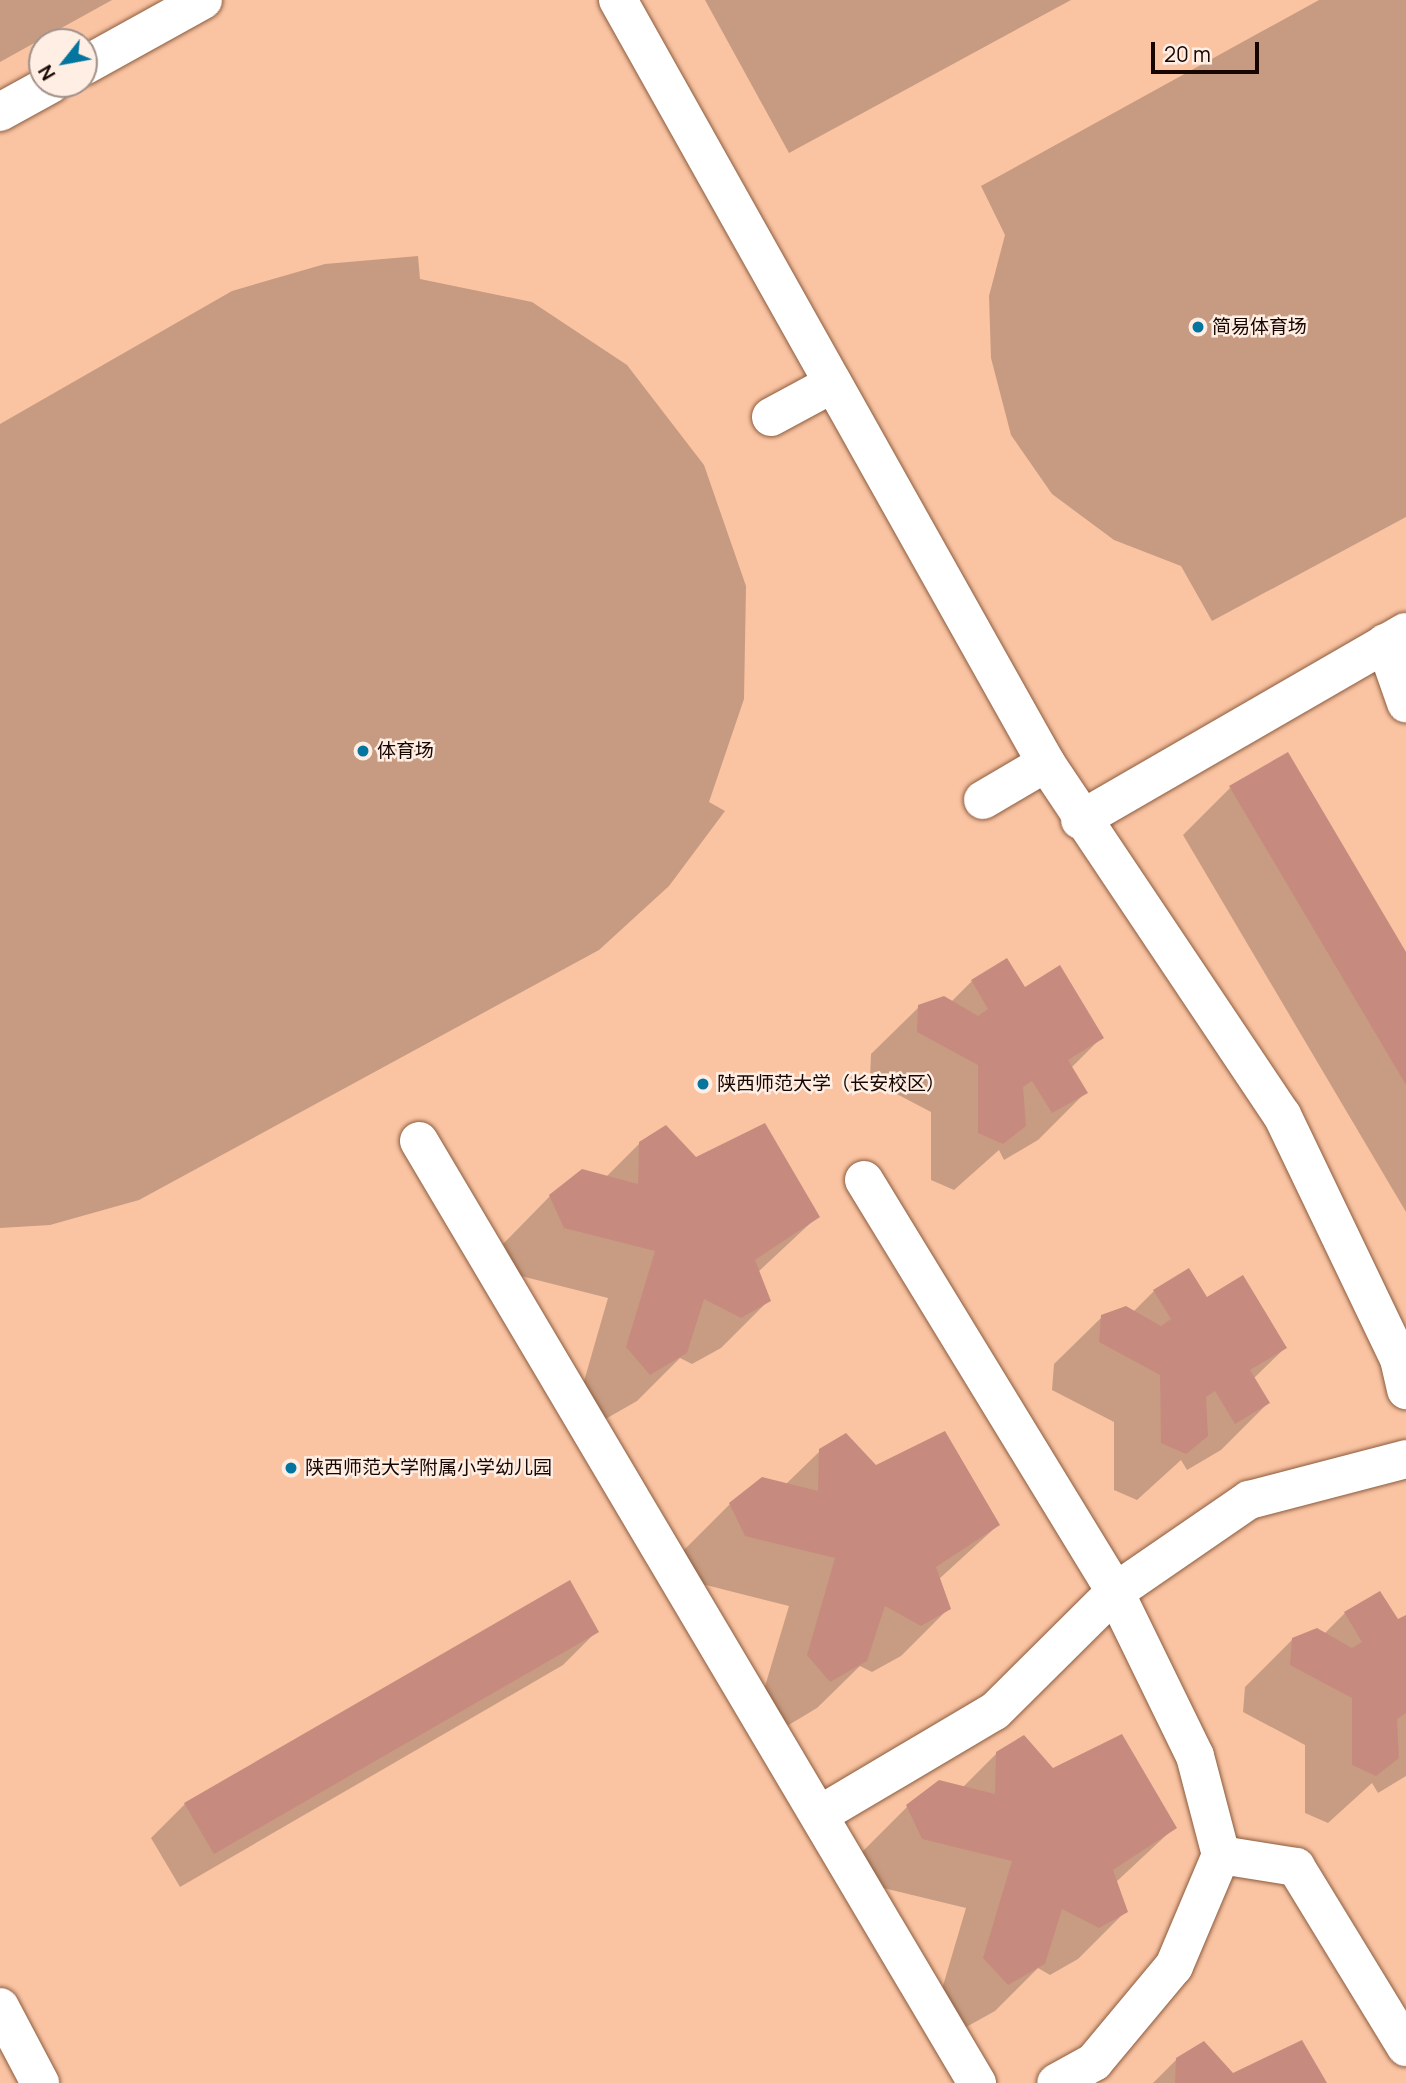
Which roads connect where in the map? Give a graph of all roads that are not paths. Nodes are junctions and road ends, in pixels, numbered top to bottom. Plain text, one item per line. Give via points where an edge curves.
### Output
1 (203, 0) edge
2 (618, 0) edge
3 (98, 58) edge
4 (28, 97) edge
5 (0, 112) edge
6 (832, 384) junction
7 (771, 417) dead end
8 (1396, 638) edge
9 (1406, 703) edge
10 (1046, 763) junction
11 (983, 800) dead end
12 (1080, 820) junction
13 (419, 1141) dead end
14 (864, 1180) dead end
15 (1406, 1390) edge
16 (1406, 1459) edge
17 (1115, 1592) junction
18 (819, 1815) junction
19 (1220, 1855) junction
20 (0, 2007) edge
21 (1406, 2047) edge
22 (40, 2083) edge
23 (977, 2083) edge
24 (1056, 2083) edge

1 - 3 street
2 - 6 street
4 - 5 street
6 - 7 street
6 - 10 street
8 - 9 street
8 - 12 street
10 - 11 street
10 - 12 street
12 - 15 street via 1282,1115 1399,1359
13 - 18 street
14 - 17 street
16 - 17 street via 1249,1500
17 - 18 street via 995,1711
17 - 19 street via 1195,1756
18 - 23 street
19 - 21 street via 1296,1867
19 - 24 street via 1174,1966 1094,2062
20 - 22 street

